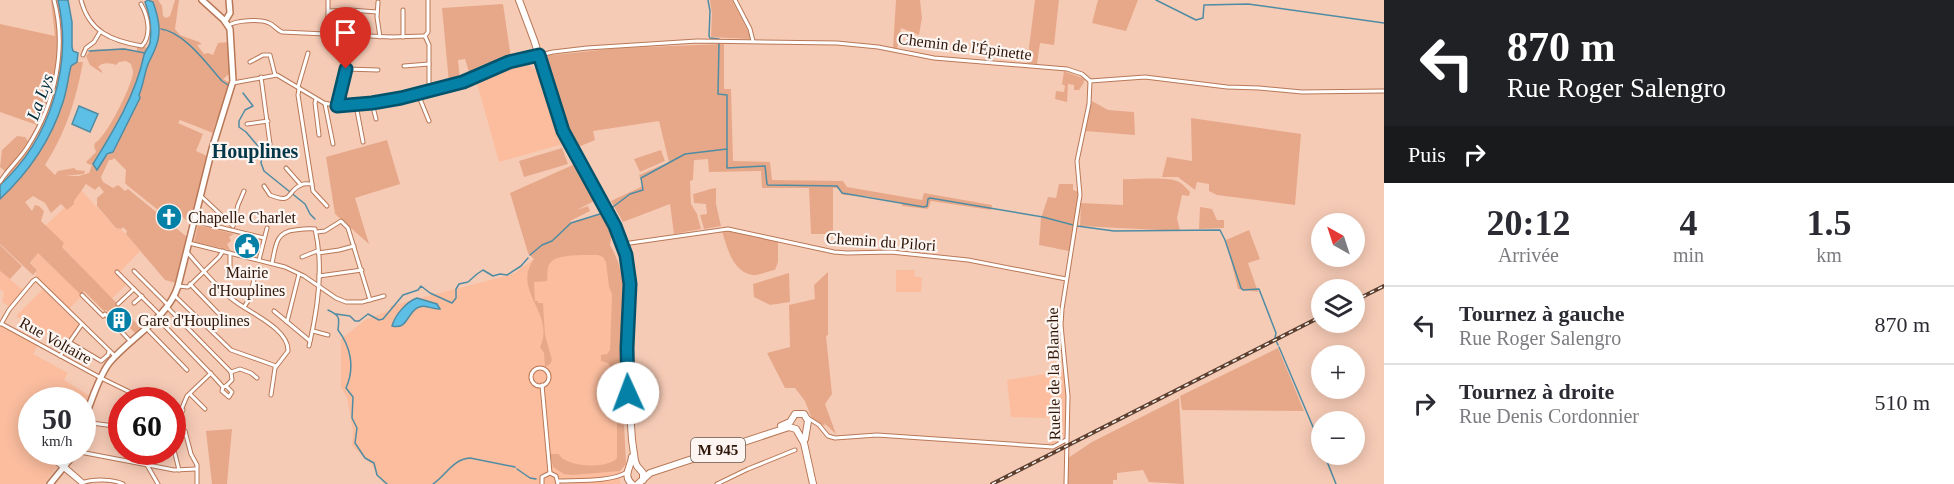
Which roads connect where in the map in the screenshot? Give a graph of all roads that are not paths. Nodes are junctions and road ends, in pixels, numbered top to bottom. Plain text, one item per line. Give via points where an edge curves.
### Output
1 (54, 0) edge
2 (81, 0) edge
3 (202, 0) edge
4 (229, 0) edge
5 (328, 0) edge
6 (428, 0) edge
7 (519, 0) edge
8 (735, 0) edge
9 (378, 2) dead end
10 (141, 4) dead end
11 (403, 10) dead end
12 (329, 11) junction
13 (377, 12) junction
14 (228, 26) junction
15 (100, 32) junction
16 (325, 33) junction
17 (425, 36) junction
18 (380, 37) junction
19 (403, 37) junction
20 (753, 41) junction
21 (308, 53) dead end
22 (83, 55) dead end
23 (539, 55) junction
24 (250, 62) dead end
25 (429, 64) junction
26 (404, 66) dead end
27 (378, 70) dead end
28 (276, 75) junction
29 (261, 77) junction
30 (1090, 81) junction
31 (233, 83) junction
32 (299, 88) junction
33 (429, 90) junction
34 (1384, 92) edge
35 (418, 94) junction
36 (316, 99) junction
37 (372, 103) junction
38 (325, 104) junction
39 (356, 105) junction
40 (337, 106) junction
41 (376, 119) dead end
42 (268, 121) junction
43 (429, 121) dead end
44 (247, 124) dead end
45 (319, 135) dead end
46 (363, 142) dead end
47 (270, 144) dead end
48 (333, 144) dead end
49 (286, 168) dead end
50 (0, 182) edge
51 (312, 183) junction
52 (301, 185) junction
53 (264, 186) dead end
54 (244, 191) dead end
55 (200, 195) junction
56 (327, 206) dead end
57 (194, 221) junction
58 (233, 228) junction
59 (267, 228) dead end
60 (315, 230) junction
61 (264, 238) junction
62 (189, 243) junction
63 (623, 244) junction
64 (354, 246) junction
65 (223, 251) junction
66 (187, 252) junction
67 (317, 252) junction
68 (230, 253) junction
69 (302, 257) dead end
70 (259, 260) junction
71 (272, 263) junction
72 (362, 270) junction
73 (134, 271) dead end
74 (205, 271) junction
75 (117, 272) dead end
76 (230, 272) dead end
77 (255, 274) dead end
78 (300, 274) junction
79 (319, 276) junction
80 (1066, 279) junction
81 (190, 284) junction
82 (178, 286) junction
83 (319, 286) junction
84 (134, 289) junction
85 (82, 295) dead end
86 (142, 296) junction
87 (175, 296) junction
88 (384, 296) dead end
89 (370, 300) junction
90 (134, 303) dead end
91 (118, 304) dead end
92 (168, 306) junction
93 (244, 307) junction
94 (274, 311) dead end
95 (218, 313) dead end
96 (158, 316) junction
97 (287, 322) junction
98 (1, 324) edge
99 (82, 324) junction
100 (146, 328) junction
101 (313, 331) junction
102 (328, 334) dead end
103 (69, 342) junction
104 (128, 344) junction
105 (109, 351) junction
106 (60, 356) junction
107 (116, 357) junction
108 (276, 366) junction
109 (188, 370) dead end
110 (210, 372) junction
111 (231, 372) junction
112 (102, 377) junction
113 (258, 378) dead end
114 (542, 386) junction
115 (121, 387) edge
116 (96, 392) edge
117 (190, 394) junction
118 (271, 395) dead end
119 (186, 401) edge
120 (205, 409) dead end
121 (807, 416) junction
122 (792, 419) junction
123 (807, 427) junction
124 (796, 429) junction
125 (823, 429) junction
126 (186, 438) edge
127 (1066, 440) junction
128 (633, 447) junction
129 (795, 450) dead end
130 (806, 452) junction
131 (147, 465) joint
132 (178, 465) edge
133 (63, 466) joint
134 (196, 469) junction
135 (640, 469) junction
136 (179, 470) junction
137 (628, 471) junction
138 (549, 473) junction
139 (608, 478) junction
140 (82, 483) edge
141 (558, 483) edge
142 (631, 483) edge
143 (640, 483) edge
144 (49, 484) edge
145 (123, 484) edge
146 (158, 484) edge
147 (197, 484) edge
148 (542, 484) edge
149 (717, 484) edge
150 (813, 484) edge
151 (1066, 484) edge

1 - 50 street via 58,57 50,99 29,144
2 - 15 street via 89,21
3 - 14 main road
4 - 14 main road
5 - 12 street
6 - 17 street
7 - 23 main road
8 - 20 street
9 - 13 street
10 - 15 street via 148,21 144,45
11 - 19 street
12 - 13 street
12 - 16 street
13 - 18 street
14 - 16 street via 237,21 264,22 282,32
14 - 31 main road
15 - 22 street
16 - 18 street
17 - 19 street
17 - 25 street
18 - 19 street
20 - 23 street, Chemin de l'Épinette via 623,45
20 - 30 street, Chemin de l'Épinette via 844,44 934,58 1067,69
21 - 32 street
23 - 33 street, Chemin de l'Épinette
23 - 63 main road via 563,131
24 - 28 street via 269,54
25 - 26 street
25 - 33 street
27 - 40 street via 345,70
28 - 29 street
28 - 32 street, Chemin de l'Épinette
29 - 31 street
29 - 42 street
30 - 34 street, Chemin de l'Épinette via 1144,77 1220,87
30 - 80 street, Ruelle de la Blanche via 1077,161 1081,188
31 - 55 main road
32 - 36 street, Chemin de l'Épinette
32 - 51 street
33 - 35 street, Chemin de l'Épinette
35 - 37 street, Chemin de l'Épinette
35 - 43 street
36 - 38 street, Chemin de l'Épinette
36 - 45 street
37 - 39 street, Chemin de l'Épinette
37 - 41 street
38 - 40 street, Chemin de l'Épinette
38 - 48 street
39 - 40 street, Chemin de l'Épinette
39 - 46 street
42 - 44 street
42 - 47 street
49 - 52 street
51 - 52 street
51 - 56 street via 315,194
52 - 53 street via 285,198 268,195
54 - 58 street
55 - 57 main road
55 - 58 street
57 - 58 street
57 - 62 main road
58 - 61 street
59 - 61 street
60 - 64 street via 325,231 341,221 349,229
60 - 67 street
60 - 71 street via 281,234
61 - 70 street
62 - 65 street
62 - 66 main road
63 - 80 street, Chemin du Pilori via 728,229 847,254 891,252 968,260
63 - 128 main road via 630,277 627,368
64 - 67 street
64 - 72 street
65 - 68 street
65 - 74 street
66 - 74 street
66 - 82 main road
67 - 69 street
67 - 79 street
68 - 70 street
68 - 76 street
70 - 71 street
71 - 78 street
72 - 79 street
72 - 89 street
73 - 92 street
74 - 81 street
74 - 93 street
75 - 84 street
77 - 93 street
78 - 83 street
78 - 97 street
79 - 83 street
80 - 127 street, Ruelle de la Blanche via 1061,316 1068,396
81 - 82 street via 186,288
81 - 95 street
82 - 87 main road
83 - 89 street via 346,302
83 - 101 street
84 - 86 street
84 - 91 street
85 - 104 street via 105,314
86 - 90 street
86 - 96 street
87 - 92 main road
87 - 108 street via 231,350
88 - 89 street
92 - 96 main road
92 - 111 street
93 - 108 street via 287,341 289,349
94 - 97 street
96 - 100 main road
96 - 110 street
97 - 101 street via 310,344
98 - 99 street via 35,279
98 - 106 street, Rue Voltaire
99 - 103 street
99 - 105 street
100 - 104 main road
100 - 109 street
101 - 102 street
103 - 105 street via 101,362
103 - 106 street
104 - 107 main road
105 - 107 street
106 - 112 street, Rue Voltaire
107 - 112 main road
108 - 118 street
110 - 111 street via 225,387 232,380
110 - 117 street
111 - 113 street via 240,369
112 - 115 street, Rue Voltaire
112 - 116 main road
114 - 114 street via 548,373 543,368 531,373 532,381
114 - 138 street
117 - 119 street
117 - 120 street
121 - 122 main road via 799,413
121 - 123 main road
121 - 125 street
122 - 124 main road
122 - 135 main road, M 945 via 782,426 651,469
123 - 124 main road
123 - 125 street
123 - 130 main road
124 - 130 main road
124 - 143 main road, M 945 via 786,428 669,466 648,474
125 - 127 street via 835,438 877,435 1053,447
126 - 134 street
127 - 151 street, Ruelle de la Blanche
128 - 135 main road
128 - 137 main road
129 - 149 street
130 - 150 main road
131 - 136 street
131 - 146 street
132 - 136 street
133 - 140 street
133 - 144 main road
134 - 136 street
134 - 147 street
135 - 137 main road
135 - 143 main road via 644,475
137 - 139 street
137 - 142 main road
138 - 141 street via 555,474
138 - 148 street via 542,477
139 - 141 street
139 - 142 street
140 - 145 street

